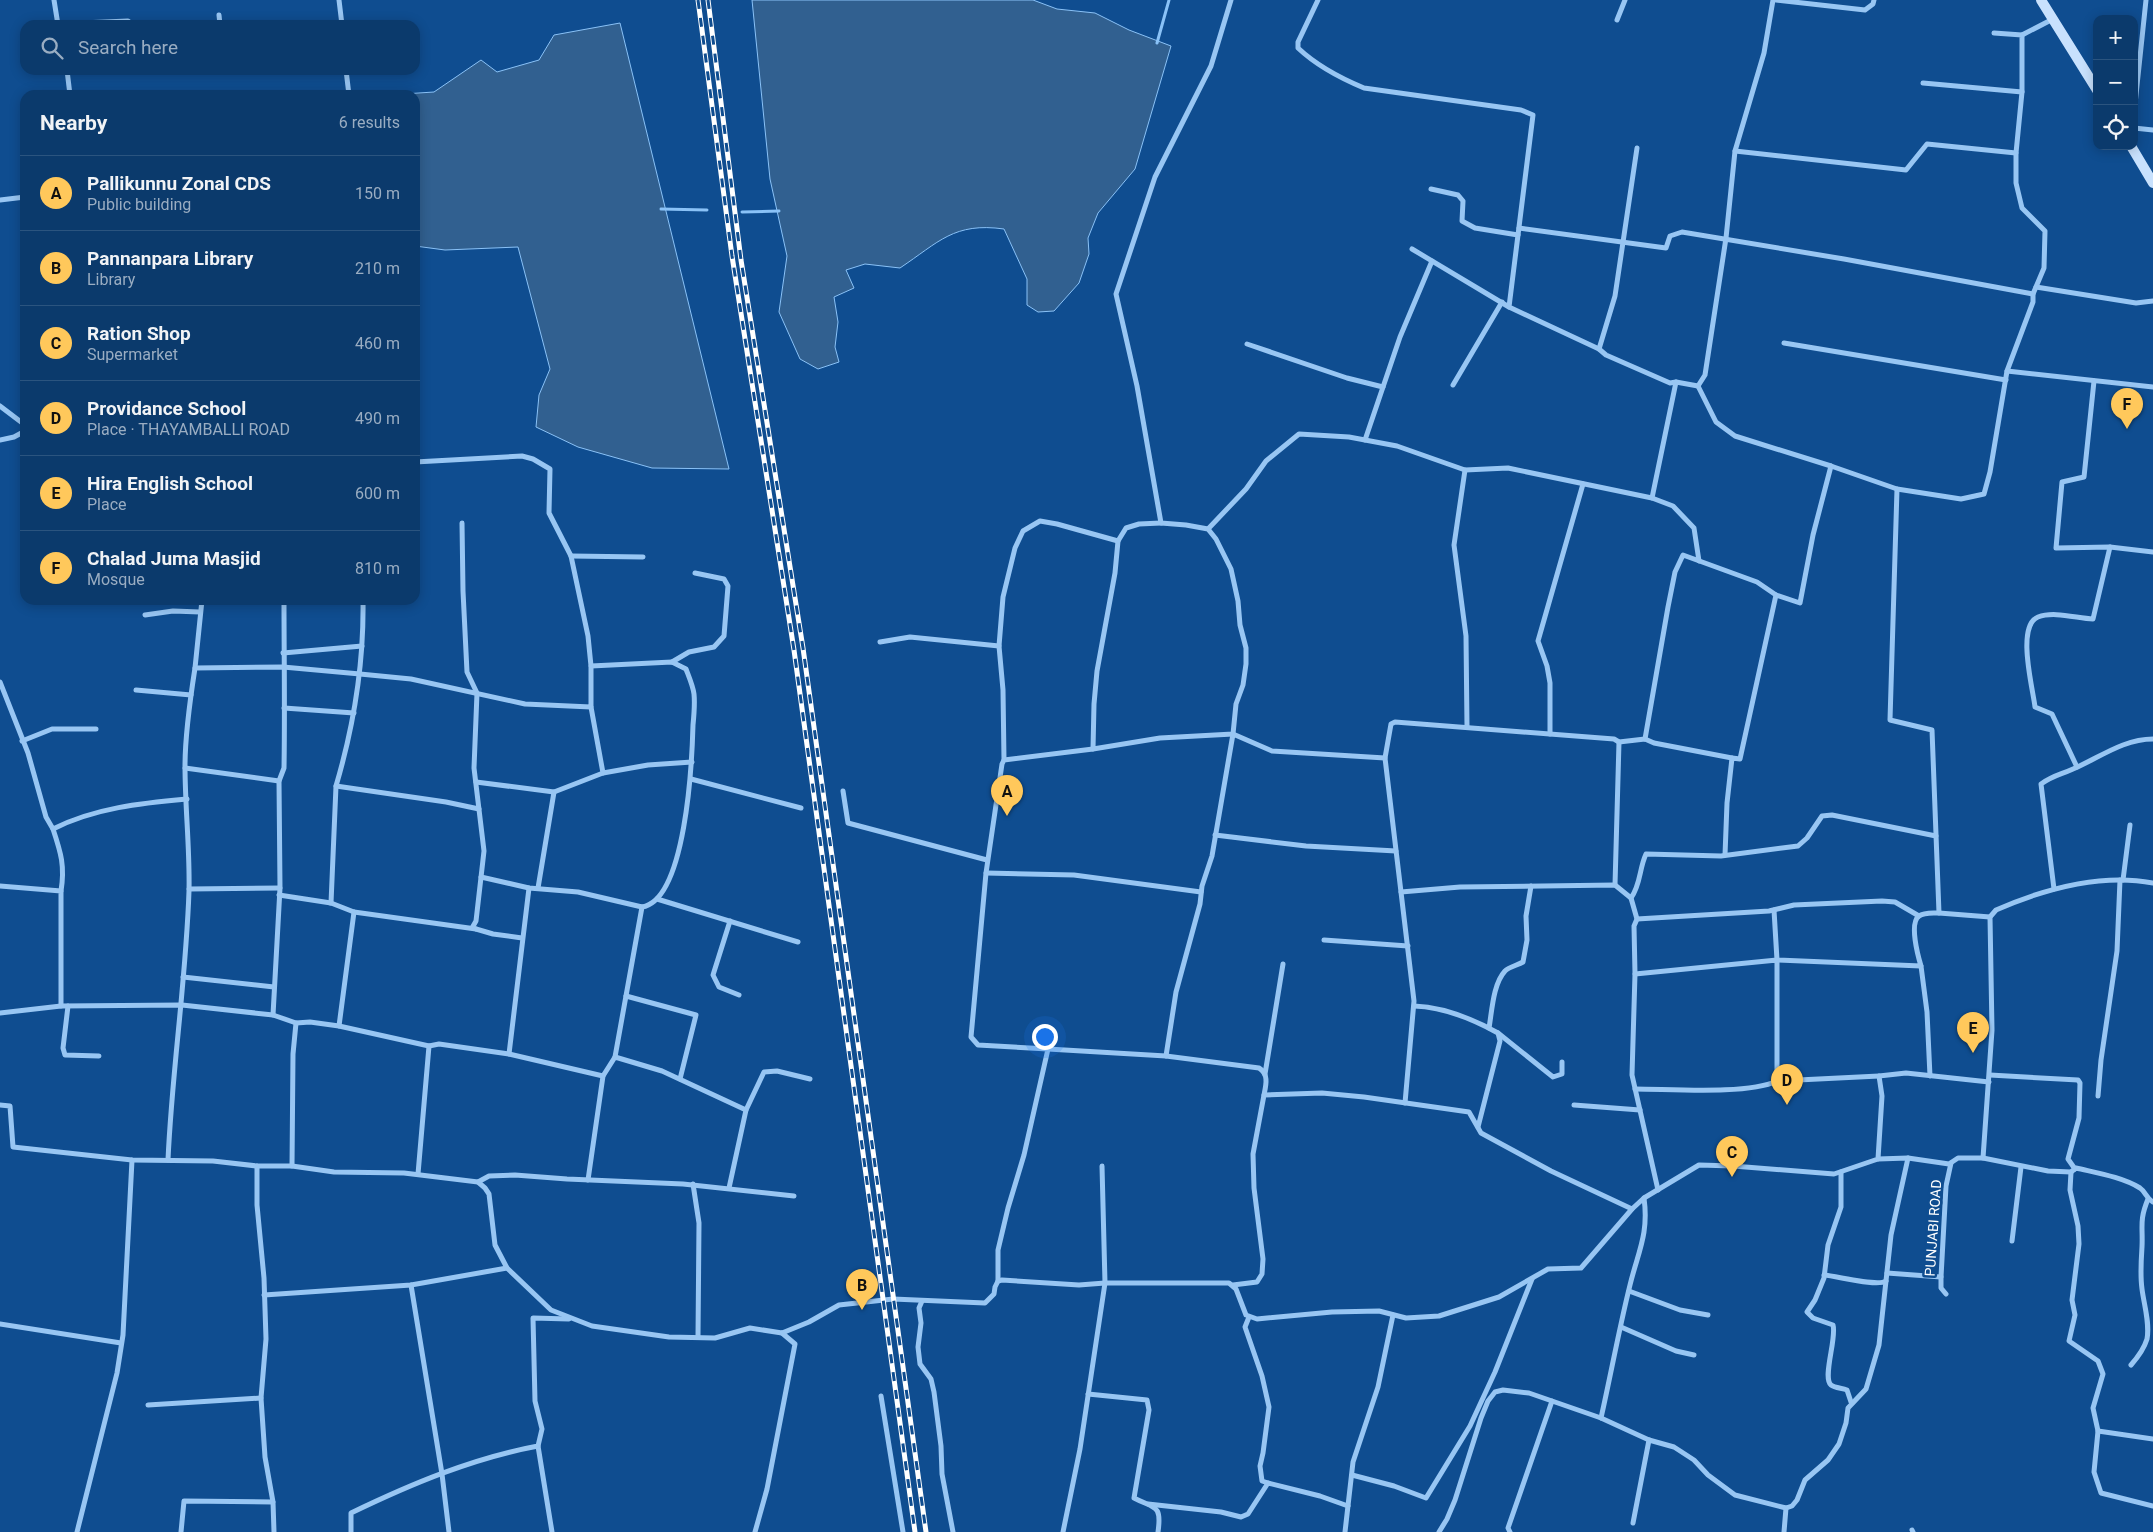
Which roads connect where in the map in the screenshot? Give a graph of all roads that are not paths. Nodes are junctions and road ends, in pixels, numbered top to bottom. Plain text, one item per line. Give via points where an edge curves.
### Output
1 (54, 0) edge
2 (339, 0) edge
3 (1231, 0) edge
4 (1318, 0) edge
5 (1625, 0) edge
6 (1775, 0) edge
7 (1874, 0) edge
8 (2041, 0) edge
9 (2146, 2) edge
10 (2153, 6) edge
11 (219, 14) dead end
12 (2053, 19) junction
13 (57, 20) edge
14 (220, 20) edge
15 (341, 20) edge
16 (1617, 20) dead end
17 (1994, 33) dead end
18 (2022, 35) junction
19 (68, 75) edge
20 (347, 75) edge
21 (1923, 83) dead end
22 (2093, 84) edge
23 (69, 90) edge
24 (348, 90) edge
25 (2022, 92) junction
26 (2135, 105) edge
27 (2138, 128) edge
28 (2153, 130) edge
29 (1637, 148) dead end
30 (2133, 150) edge
31 (1735, 151) junction
32 (2016, 153) junction
33 (2153, 183) edge
34 (1431, 190) dead end
35 (20, 198) edge
36 (0, 200) edge
37 (1519, 228) junction
38 (1518, 235) junction
39 (1726, 238) junction
40 (1623, 243) junction
41 (1412, 248) dead end
42 (1432, 261) junction
43 (2036, 287) junction
44 (2033, 294) junction
45 (2153, 301) edge
46 (1502, 302) junction
47 (1509, 307) junction
48 (1784, 343) dead end
49 (1248, 344) dead end
50 (1598, 349) junction
51 (2007, 371) junction
52 (2006, 380) junction
53 (2094, 381) junction
54 (1676, 382) junction
55 (1453, 385) dead end
56 (1698, 386) junction
57 (1383, 387) junction
58 (2153, 387) edge
59 (0, 406) edge
60 (20, 421) edge
61 (20, 434) edge
62 (0, 440) edge
63 (1365, 440) junction
64 (420, 462) edge
65 (1832, 466) junction
66 (1465, 470) junction
67 (1583, 484) junction
68 (1897, 489) junction
69 (1652, 498) junction
70 (462, 523) dead end
71 (1161, 523) junction
72 (1208, 529) junction
73 (1118, 541) junction
74 (2110, 547) junction
75 (2153, 552) edge
76 (571, 556) junction
77 (643, 557) dead end
78 (1699, 561) junction
79 (695, 573) dead end
80 (1776, 595) junction
81 (201, 605) edge
82 (284, 605) edge
83 (363, 605) edge
84 (200, 612) junction
85 (145, 615) dead end
86 (880, 642) dead end
87 (362, 646) junction
88 (999, 646) junction
89 (283, 653) junction
90 (672, 662) junction
91 (592, 666) junction
92 (283, 667) junction
93 (195, 668) junction
94 (360, 674) junction
95 (0, 682) edge
96 (136, 690) dead end
97 (476, 693) junction
98 (191, 695) junction
99 (3, 697) edge
100 (591, 707) junction
101 (284, 708) junction
102 (354, 713) junction
103 (1466, 727) junction
104 (96, 729) dead end
105 (1232, 734) junction
106 (1550, 734) junction
107 (2153, 739) edge
108 (22, 740) junction
109 (1645, 740) junction
110 (1619, 742) junction
111 (1093, 749) junction
112 (1385, 758) junction
113 (1732, 758) junction
114 (1004, 760) junction
115 (692, 762) junction
116 (2077, 767) junction
117 (185, 768) junction
118 (603, 773) junction
119 (691, 779) junction
120 (279, 781) junction
121 (476, 782) junction
122 (336, 786) junction
123 (554, 792) junction
124 (843, 792) dead end
125 (187, 799) junction
126 (800, 808) dead end
127 (479, 809) junction
128 (2130, 825) dead end
129 (53, 829) junction
130 (1215, 835) junction
131 (1936, 836) junction
132 (1396, 851) junction
133 (1725, 855) junction
134 (987, 860) junction
135 (986, 873) junction
136 (480, 877) junction
137 (2121, 880) junction
138 (2153, 883) edge
139 (1615, 885) junction
140 (0, 886) edge
141 (1531, 886) junction
142 (280, 888) junction
143 (529, 888) junction
144 (538, 888) junction
145 (189, 889) junction
146 (2054, 889) junction
147 (61, 891) junction
148 (1201, 892) junction
149 (1401, 892) junction
150 (279, 895) junction
151 (1631, 898) junction
152 (657, 899) junction
153 (331, 903) junction
154 (642, 907) junction
155 (1774, 910) junction
156 (354, 912) junction
157 (1939, 913) junction
158 (1919, 916) junction
159 (1990, 917) junction
160 (1637, 920) junction
161 (730, 921) junction
162 (476, 929) junction
163 (522, 938) junction
164 (1324, 940) dead end
165 (798, 942) dead end
166 (1408, 946) junction
167 (1777, 960) junction
168 (1283, 964) dead end
169 (1920, 966) junction
170 (1635, 974) junction
171 (183, 978) junction
172 (274, 987) junction
173 (739, 995) dead end
174 (626, 996) junction
175 (182, 1005) junction
176 (61, 1006) junction
177 (68, 1006) junction
178 (1414, 1006) junction
179 (0, 1013) edge
180 (272, 1015) junction
181 (296, 1023) junction
182 (339, 1026) junction
183 (1489, 1028) junction
184 (1498, 1033) junction
185 (429, 1046) junction
186 (1048, 1049) junction
187 (509, 1054) junction
188 (99, 1056) dead end
189 (1166, 1056) junction
190 (615, 1057) junction
191 (1562, 1062) dead end
192 (1265, 1075) junction
193 (1990, 1075) junction
194 (603, 1076) junction
195 (1879, 1076) junction
196 (1930, 1076) junction
197 (680, 1079) junction
198 (810, 1079) dead end
199 (1777, 1081) junction
200 (1989, 1082) junction
201 (1635, 1089) junction
202 (1264, 1095) junction
203 (2098, 1096) dead end
204 (1405, 1103) junction
205 (1574, 1104) dead end
206 (0, 1105) edge
207 (746, 1110) junction
208 (1640, 1110) junction
209 (1478, 1127) junction
210 (1908, 1158) junction
211 (1983, 1158) junction
212 (1878, 1159) junction
213 (132, 1160) junction
214 (168, 1160) junction
215 (1951, 1163) junction
216 (258, 1166) junction
217 (292, 1166) junction
218 (1102, 1166) dead end
219 (2021, 1167) junction
220 (2073, 1170) junction
221 (1841, 1172) junction
222 (418, 1174) junction
223 (588, 1180) junction
224 (478, 1182) junction
225 (693, 1184) junction
226 (729, 1188) junction
227 (1658, 1190) junction
228 (794, 1196) dead end
229 (1644, 1198) junction
230 (2150, 1200) edge
231 (1632, 1209) junction
232 (2012, 1242) dead end
233 (507, 1268) junction
234 (1887, 1273) junction
235 (1824, 1275) junction
236 (1940, 1277) junction
237 (1532, 1279) junction
238 (998, 1281) junction
239 (1886, 1281) junction
240 (1105, 1283) junction
241 (412, 1285) junction
242 (1233, 1285) junction
243 (1629, 1291) junction
244 (1946, 1294) dead end
245 (264, 1295) junction
246 (922, 1301) junction
247 (1393, 1314) junction
248 (1708, 1315) dead end
249 (1249, 1317) junction
250 (575, 1319) junction
251 (0, 1324) edge
252 (1621, 1327) junction
253 (782, 1333) junction
254 (698, 1337) junction
255 (121, 1342) junction
256 (1694, 1355) dead end
257 (2131, 1365) dead end
258 (1088, 1394) junction
259 (880, 1396) dead end
260 (261, 1398) junction
261 (1552, 1402) junction
262 (1852, 1402) junction
263 (148, 1405) dead end
264 (1601, 1418) junction
265 (2098, 1431) junction
266 (2153, 1439) edge
267 (1649, 1440) junction
268 (538, 1446) junction
269 (442, 1474) junction
270 (1352, 1475) junction
271 (1268, 1483) junction
272 (273, 1502) junction
273 (1148, 1504) junction
274 (1348, 1506) junction
275 (2153, 1506) edge
276 (1786, 1508) junction
277 (1633, 1523) dead end
278 (77, 1532) edge
279 (181, 1532) edge
280 (274, 1532) edge
281 (351, 1532) edge
282 (449, 1532) edge
283 (552, 1532) edge
284 (755, 1532) edge
285 (903, 1532) edge
286 (953, 1532) edge
287 (1064, 1532) edge
288 (1158, 1532) edge
289 (1345, 1532) edge
290 (1439, 1532) edge
291 (1510, 1532) edge
292 (1784, 1532) edge

1 - 13 street
2 - 15 street
3 - 71 street via 1211,66 1155,177 1116,294 1137,386
4 - 37 street via 1298,48 1340,78 1364,88 1533,114
5 - 16 street
6 - 7 street via 1865,10
6 - 31 street via 1764,53
8 - 12 main road
9 - 10 street
9 - 26 street
11 - 14 street
12 - 18 street
12 - 22 main road
17 - 18 street
18 - 25 street
19 - 23 street
20 - 24 street
21 - 25 street
25 - 32 street
27 - 28 street
29 - 40 street
30 - 33 main road
31 - 32 street via 1906,170 1927,144
31 - 39 street
32 - 43 street via 2016,183 2022,208 2045,231 2044,268
34 - 38 street via 1458,195 1463,200 1462,221 1469,225
35 - 36 street
37 - 38 street
37 - 40 street
38 - 47 street
39 - 40 street via 1682,232 1670,236 1666,248
39 - 44 street
39 - 56 street via 1705,375
40 - 50 street via 1615,296
41 - 42 street
42 - 46 street
42 - 57 street
43 - 44 street
43 - 45 street via 2136,303
44 - 51 street via 2033,302
46 - 47 street
46 - 55 street
47 - 50 street
48 - 52 street
49 - 57 street
50 - 54 street via 1670,383
51 - 52 street
51 - 53 street
52 - 68 street via 1984,494 1961,499
53 - 58 street
53 - 74 street via 2084,476 2062,482 2056,548
54 - 56 street
54 - 69 street
56 - 65 street via 1716,422 1735,436
57 - 63 street
59 - 60 street
61 - 62 street
63 - 66 street via 1397,446
63 - 72 street via 1299,434 1266,460 1246,489
64 - 76 street via 522,456 550,469 548,513
65 - 68 street
65 - 80 street via 1813,535 1800,604
66 - 67 street via 1508,468
66 - 103 street via 1454,545 1466,636
67 - 69 street
67 - 106 street via 1538,641 1550,683
68 - 131 street via 1890,720 1932,730
69 - 78 street via 1673,506 1694,528
70 - 97 street via 467,672
71 - 72 street
71 - 73 street via 1126,528
72 - 105 street via 1231,569 1246,648 1243,685 1236,704
73 - 88 street via 1040,522 1023,531 1015,548 1003,596
73 - 111 street via 1097,671
74 - 75 street
74 - 116 street via 2093,619 2054,615 2038,617 2029,627 2027,659 2035,707 2052,714
76 - 77 street
76 - 91 street
78 - 80 street via 1757,582
78 - 109 street via 1683,555 1675,572
79 - 90 street via 724,579 728,586 724,636 714,647 689,652
80 - 113 street via 1740,759
81 - 84 street
82 - 89 street
83 - 87 street
84 - 85 street
84 - 93 street
86 - 88 street via 910,637
87 - 89 street
87 - 94 street
88 - 114 street
89 - 92 street
90 - 91 street
90 - 115 street via 686,669 694,694
91 - 100 street
92 - 93 street
92 - 94 street
92 - 101 street
93 - 98 street
94 - 97 street via 411,679
94 - 102 street
95 - 99 street
96 - 98 street
97 - 100 street via 525,704
97 - 121 street
98 - 117 street
99 - 108 street
100 - 118 street
101 - 102 street
101 - 120 street via 284,768
102 - 122 street
103 - 106 street
103 - 112 street via 1395,722 1391,724
104 - 108 street via 52,729
105 - 111 street via 1160,738
105 - 112 street via 1272,751
105 - 130 street
106 - 110 street
107 - 116 street via 2111,749
108 - 129 street via 46,817
109 - 110 street
109 - 113 street
110 - 139 street
111 - 114 street
112 - 132 street
113 - 133 street
114 - 134 street
115 - 118 street
115 - 119 street
116 - 146 street via 2054,775 2041,784
117 - 120 street
117 - 125 street
118 - 123 street
119 - 126 street
119 - 152 street via 690,798 673,872
120 - 142 street
121 - 123 street
121 - 127 street
122 - 127 street
122 - 153 street
123 - 144 street
124 - 134 street via 848,824
125 - 129 street via 139,803 71,820
125 - 145 street
127 - 136 street via 484,851
128 - 137 street
129 - 147 street via 63,858
130 - 132 street via 1306,846
130 - 148 street
131 - 133 street via 1832,815 1822,816 1798,846
131 - 157 street
132 - 149 street
133 - 151 street via 1646,854 1638,888
134 - 135 street
135 - 148 street via 1074,875
135 - 186 street via 971,1038 978,1045
136 - 143 street
136 - 162 street via 476,921 472,928
137 - 138 street
137 - 146 street
137 - 203 street via 2117,951
139 - 141 street
139 - 151 street
140 - 147 street
141 - 149 street via 1460,886
141 - 183 street via 1523,962 1502,975
142 - 145 street
142 - 150 street
143 - 144 street
143 - 163 street
144 - 154 street via 578,892
145 - 171 street
146 - 159 street via 1996,910
147 - 176 street
148 - 189 street via 1176,992
149 - 166 street
150 - 153 street
150 - 172 street
151 - 160 street
152 - 154 street via 651,906
152 - 161 street
153 - 156 street
154 - 174 street
155 - 158 street via 1794,905 1882,901 1895,902
155 - 160 street
155 - 167 street
156 - 162 street
156 - 182 street
157 - 158 street
157 - 159 street
158 - 169 street via 1915,930
159 - 193 street
160 - 170 street via 1634,926
161 - 165 street
161 - 173 street via 713,975 718,987
162 - 163 street
163 - 187 street
164 - 166 street
166 - 178 street
167 - 169 street
167 - 170 street
167 - 199 street
168 - 192 street
169 - 196 street via 1927,1012
170 - 201 street via 1632,1074
171 - 172 street
171 - 175 street
172 - 180 street
174 - 190 street
174 - 197 street via 696,1015
175 - 177 street
175 - 180 street
175 - 214 street via 170,1098
176 - 177 street
176 - 179 street
177 - 188 street via 65,1055
178 - 183 street via 1431,1006
178 - 204 street
180 - 181 street
181 - 182 street
181 - 217 street
182 - 185 street
183 - 184 street
184 - 191 street via 1553,1077 1562,1074
184 - 209 street via 1500,1041
185 - 187 street via 439,1044
185 - 222 street
186 - 189 street
186 - 238 street via 998,1250
187 - 194 street
189 - 192 street via 1259,1068
190 - 194 street
190 - 197 street
192 - 202 street
193 - 200 street
193 - 220 street via 2078,1080 2080,1108 2068,1159
194 - 223 street
195 - 196 street via 1906,1073
195 - 199 street
195 - 212 street via 1882,1096
196 - 200 street
197 - 207 street
198 - 207 street via 777,1071 764,1072
199 - 201 street via 1766,1086 1721,1090
200 - 211 street
201 - 208 street
202 - 204 street via 1322,1094
202 - 242 street via 1253,1154 1262,1274 1257,1282
204 - 209 street via 1469,1112
205 - 208 street
206 - 213 street via 10,1106 13,1147
207 - 226 street
208 - 227 street
209 - 231 street via 1481,1132 1551,1171
210 - 212 street
210 - 215 street
210 - 234 street via 1891,1235
211 - 215 street via 1958,1158
211 - 219 street
212 - 221 street
213 - 214 street
213 - 255 street
214 - 216 street
215 - 236 street, PUNJABI ROAD via 1945,1195
216 - 217 street
216 - 245 street via 257,1205
217 - 222 street via 334,1172
218 - 240 street
219 - 220 street
219 - 232 street
220 - 230 street via 2130,1183 2144,1191
220 - 265 street via 2070,1190 2078,1226 2078,1244 2072,1300 2074,1315 2069,1341 2098,1361 2103,1374 2093,1408
221 - 227 street via 1699,1165
221 - 235 street via 1841,1207 1828,1245
222 - 224 street
223 - 224 street via 515,1175 489,1176
223 - 225 street
224 - 233 street via 489,1194 494,1245
225 - 226 street
225 - 254 street via 698,1224
226 - 228 street
227 - 229 street
229 - 231 street
229 - 243 street via 1647,1219
230 - 257 street via 2142,1214 2141,1228 2141,1277 2148,1325 2141,1353
231 - 237 street via 1581,1268 1548,1269
233 - 241 street
233 - 250 street via 551,1310
234 - 236 street
234 - 239 street
235 - 239 street via 1872,1283 1883,1284
235 - 262 street via 1807,1312 1812,1318 1833,1325 1828,1381 1832,1386 1846,1390
236 - 244 street, PUNJABI ROAD via 1941,1288
237 - 247 street via 1499,1297 1439,1316 1406,1318
237 - 270 street via 1503,1355 1470,1426 1426,1498
238 - 240 street
238 - 246 street via 994,1294 985,1303
239 - 262 street via 1880,1345 1866,1389
240 - 242 street
240 - 258 street
241 - 245 street
241 - 269 street
242 - 249 street
243 - 248 street via 1680,1310
243 - 252 street
245 - 260 street via 266,1340
246 - 253 street via 893,1299 839,1305
246 - 286 street via 919,1308 920,1364 931,1379 934,1392 942,1474
247 - 249 street via 1379,1311
247 - 270 street via 1378,1387 1353,1462
249 - 271 street via 1245,1327 1269,1407 1260,1477
250 - 254 street via 601,1327
250 - 268 street via 533,1318 535,1400 542,1429
251 - 255 street
252 - 256 street via 1676,1351
252 - 264 street
253 - 254 street via 750,1328 715,1338
253 - 284 street via 795,1344 767,1489
255 - 278 street via 117,1374
258 - 273 street via 1147,1400 1149,1410 1134,1498
258 - 287 street
259 - 285 street
260 - 263 street
260 - 272 street via 265,1457
261 - 264 street
261 - 290 street via 1529,1393 1495,1392 1481,1418 1455,1500
261 - 291 street via 1508,1528
262 - 276 street via 1839,1444 1828,1460 1805,1480 1797,1500
264 - 267 street
265 - 266 street
265 - 275 street via 2094,1472 2101,1493
267 - 276 street via 1684,1452 1735,1495
267 - 277 street
268 - 269 street via 510,1451
268 - 283 street
269 - 281 street via 351,1513
269 - 282 street
270 - 274 street
271 - 273 street via 1248,1514 1241,1517
271 - 274 street
272 - 279 street via 184,1501
272 - 280 street
273 - 288 street via 1155,1506 1160,1514
274 - 289 street
276 - 292 street

